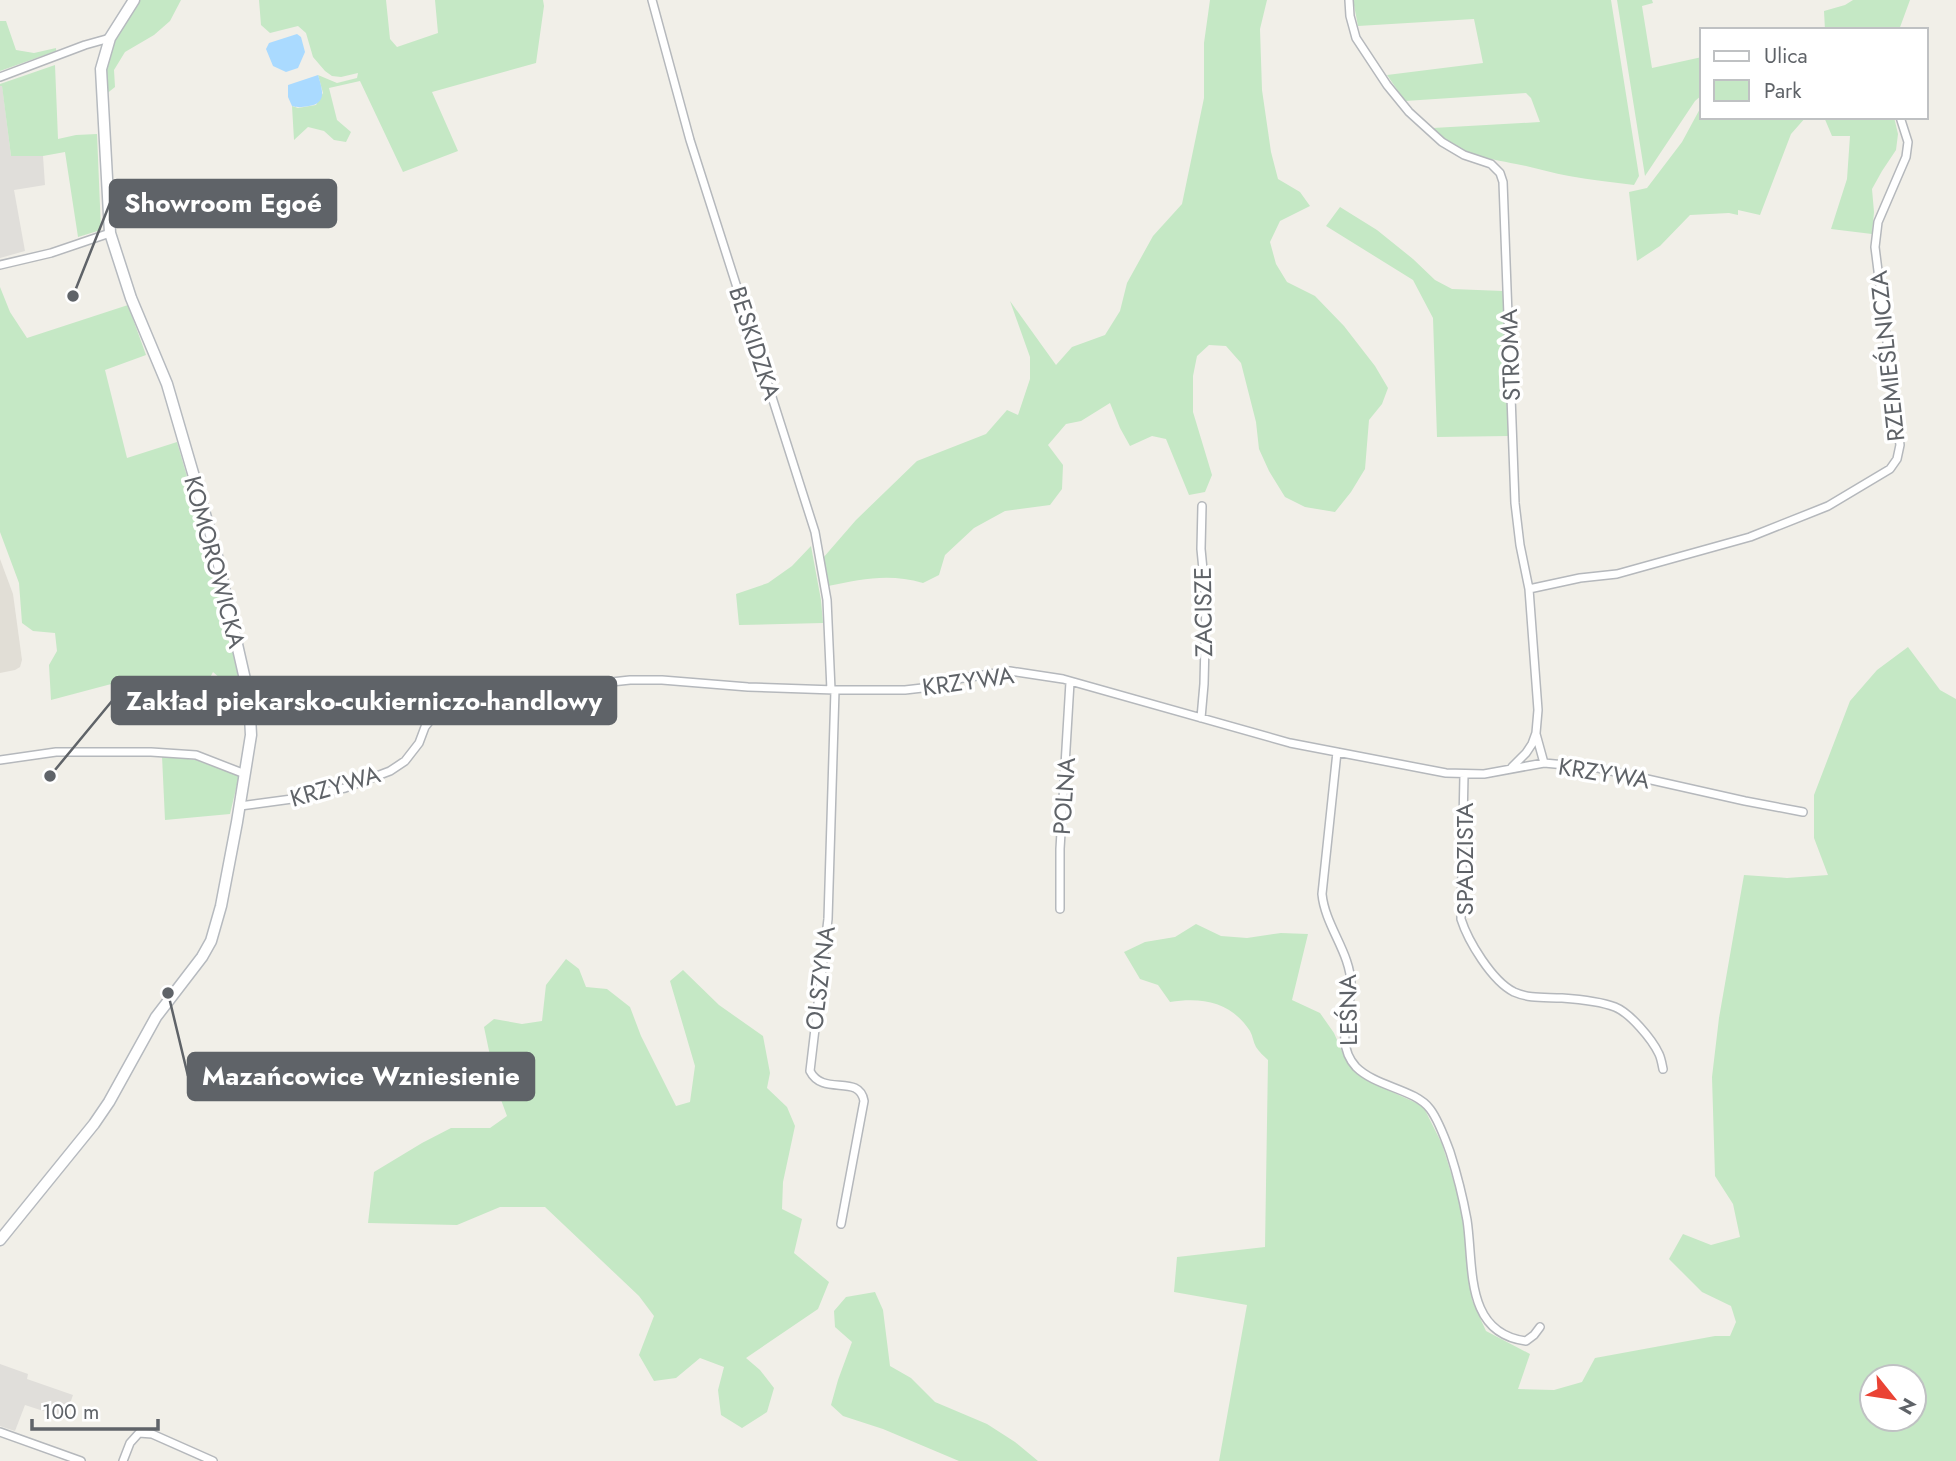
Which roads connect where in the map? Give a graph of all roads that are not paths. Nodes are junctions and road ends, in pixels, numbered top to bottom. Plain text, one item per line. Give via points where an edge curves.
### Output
1 (134, 0) edge
2 (652, 0) edge
3 (1349, 0) edge
4 (110, 38) junction
5 (0, 77) edge
6 (1901, 119) edge
7 (110, 233) junction
8 (0, 265) edge
9 (1202, 506) dead end
10 (1529, 589) junction
11 (1070, 682) junction
12 (833, 690) junction
13 (1201, 718) junction
14 (1536, 733) junction
15 (1337, 752) junction
16 (0, 761) edge
17 (1544, 763) junction
18 (1510, 768) junction
19 (245, 774) junction
20 (1464, 775) junction
21 (240, 806) junction
22 (1803, 812) dead end
23 (1060, 909) dead end
24 (1663, 1069) dead end
25 (841, 1224) dead end
26 (0, 1241) edge
27 (1540, 1327) dead end
28 (0, 1432) edge
29 (81, 1461) edge
30 (123, 1461) edge
31 (213, 1461) edge

1 - 4 street, KOMOROWICKA
2 - 12 street, BESKIDZKA via 690,140 815,532 827,600
3 - 10 street, STROMA via 1356,38 1409,113 1442,142 1491,164 1503,182 1515,503
4 - 5 street
4 - 7 street, KOMOROWICKA via 101,69
6 - 10 street, RZEMIEŚLNICZA via 1908,142 1906,157 1878,222 1875,247 1900,445 1890,469 1828,506 1750,537 1617,574
7 - 8 street
7 - 19 street, KOMOROWICKA via 167,384 216,552 249,697 251,735
9 - 13 street, ZACISZE via 1206,601
10 - 14 street, STROMA
11 - 12 street, KRZYWA via 1010,671 905,690
11 - 13 street, KRZYWA
11 - 23 street, POLNA
12 - 21 street, KRZYWA via 630,680 478,693 438,710 405,761 390,771 345,788
12 - 25 street, OLSZYNA via 828,919 810,1071 821,1083 859,1088 863,1094
13 - 15 street, KRZYWA
14 - 17 street, STROMA
14 - 18 street via 1526,753
15 - 20 street, KRZYWA
15 - 27 street, LEŚNA via 1322,894 1350,973 1344,1032 1347,1055 1371,1078 1431,1109 1457,1178 1476,1300 1486,1322 1501,1333 1526,1341
16 - 19 street via 56,752 151,752 196,755
17 - 18 street, KRZYWA
17 - 22 street, KRZYWA via 1598,768
18 - 20 street, KRZYWA
19 - 21 street, KOMOROWICKA
20 - 24 street, SPADZISTA via 1461,919 1467,936 1511,991 1530,998 1614,1007 1626,1013 1660,1054
21 - 26 street, KOMOROWICKA via 211,941 156,1017 94,1124
28 - 29 street
30 - 31 street via 139,1433 152,1434

